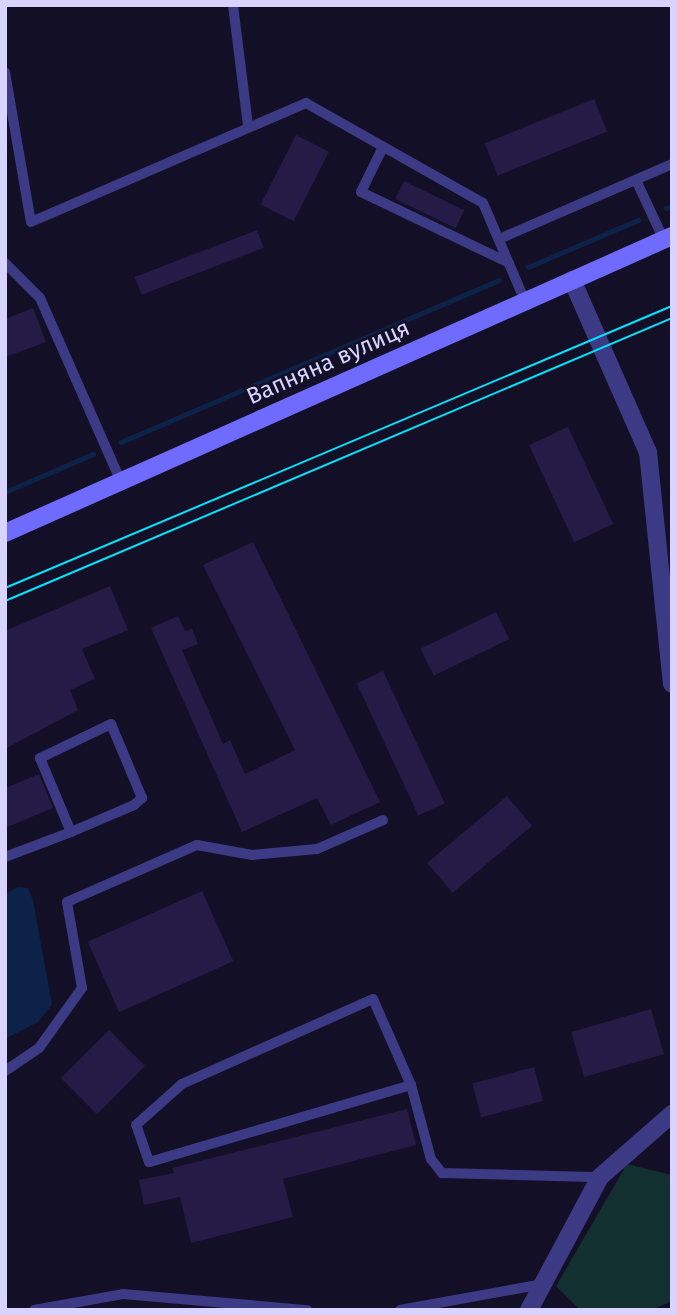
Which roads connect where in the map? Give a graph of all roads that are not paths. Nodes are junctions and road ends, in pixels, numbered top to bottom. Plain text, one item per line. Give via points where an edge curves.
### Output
1 (233, 5) edge
2 (5, 72) edge
3 (248, 126) junction
4 (383, 146) junction
5 (672, 164) edge
6 (636, 180) junction
7 (668, 238) edge
8 (499, 239) junction
9 (5, 263) edge
10 (509, 263) junction
11 (572, 280) junction
12 (525, 301) junction
13 (121, 482) junction
14 (5, 533) edge
15 (670, 637) edge
16 (672, 684) edge
17 (383, 820) dead end
18 (71, 832) junction
19 (5, 857) edge
20 (5, 1072) edge
21 (411, 1085) junction
22 (672, 1114) edge
23 (600, 1177) junction
24 (538, 1285) junction
25 (34, 1310) edge
26 (307, 1310) edge
27 (400, 1310) edge
28 (529, 1310) edge

1 - 3 lane
2 - 3 lane via 31,222
3 - 4 lane via 306,103
4 - 8 lane via 483,203
4 - 10 lane via 361,192
5 - 6 lane
6 - 7 lane
6 - 8 lane
7 - 11 street, Вапняна вулиця
8 - 10 lane
9 - 13 lane via 45,308
10 - 12 lane
11 - 12 street, Вапняна вулиця
11 - 15 street via 648,452
12 - 13 street, Вапняна вулиця
13 - 14 street, Вапняна вулиця
15 - 16 street
17 - 20 lane via 317,849 253,855 197,845 67,902 82,988 39,1048
18 - 18 lane via 40,758 111,724 142,798
18 - 19 lane
21 - 21 lane via 149,1162 136,1125 181,1084 373,999
21 - 23 lane via 431,1159 442,1173
22 - 23 street
23 - 24 street
24 - 27 lane
24 - 28 street
25 - 26 lane via 123,1294

